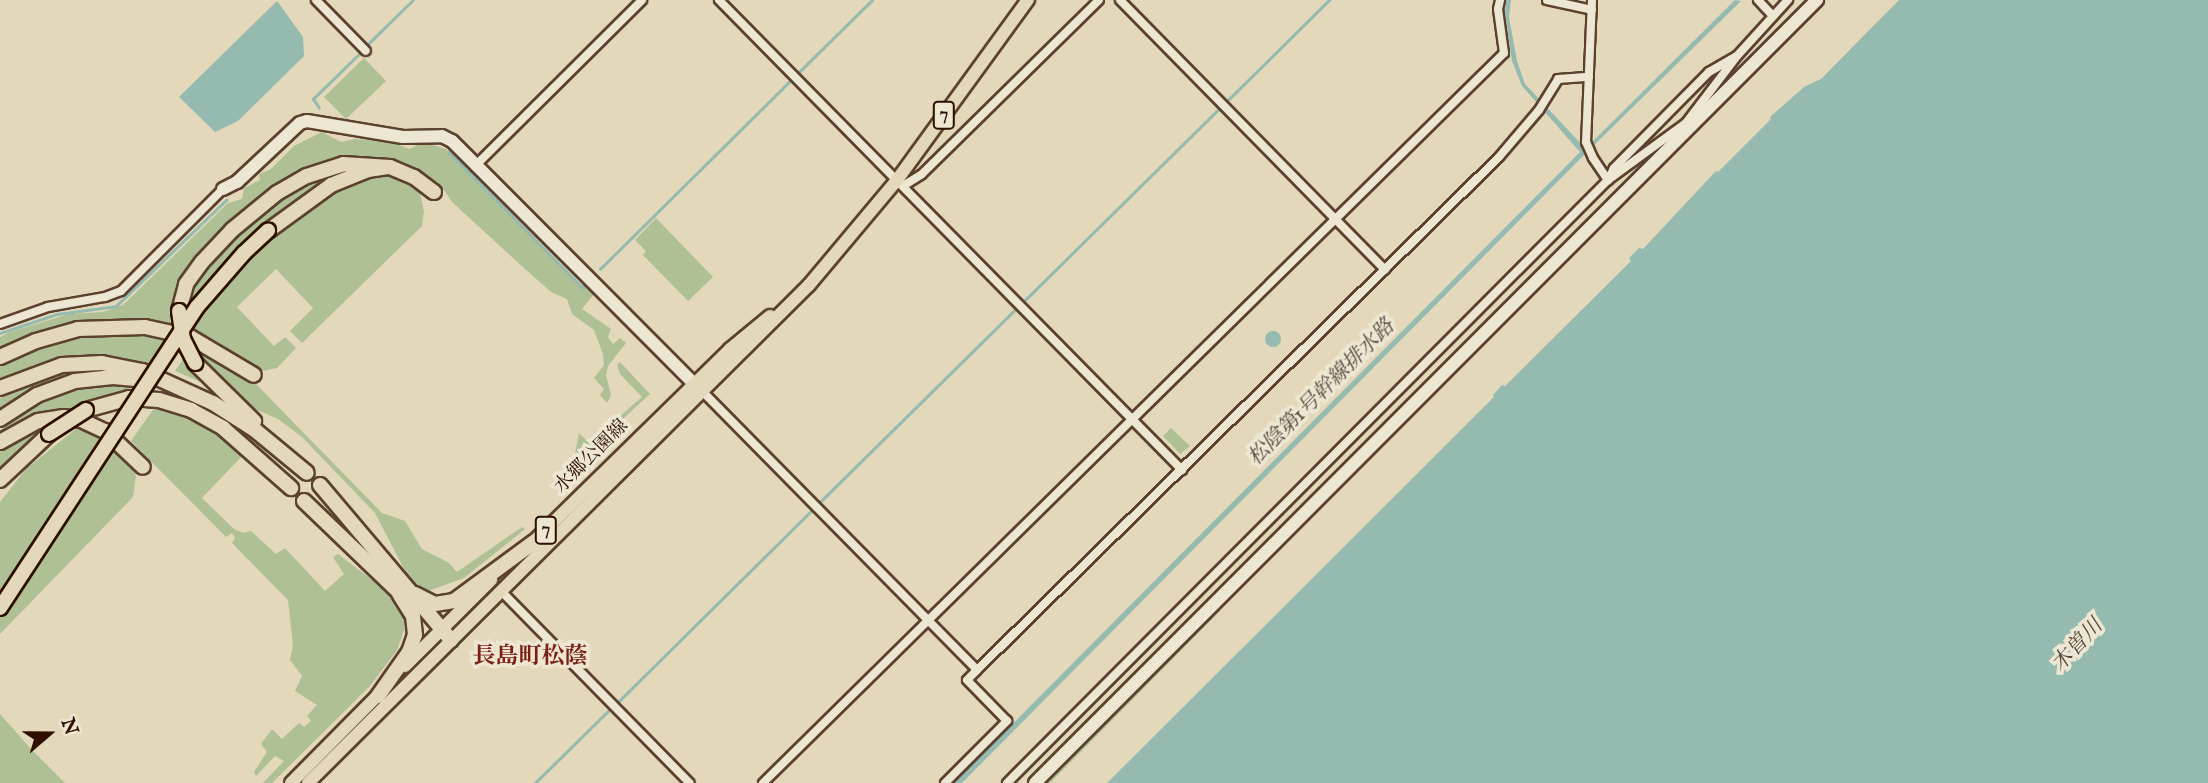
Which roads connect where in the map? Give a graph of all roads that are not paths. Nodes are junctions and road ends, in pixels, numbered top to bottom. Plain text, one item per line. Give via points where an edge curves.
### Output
1 (316, 0) edge
2 (642, 0) edge
3 (719, 0) edge
4 (1028, 0) edge
5 (1098, 0) edge
6 (1120, 0) edge
7 (1500, 0) edge
8 (1547, 0) edge
9 (1592, 0) edge
10 (1758, 0) edge
11 (1788, 0) edge
12 (1817, 0) edge
13 (1592, 10) junction
14 (1773, 16) junction
15 (366, 51) dead end
16 (1737, 57) junction
17 (1589, 77) junction
18 (1688, 125) junction
19 (476, 165) junction
20 (390, 167) junction
21 (1608, 180) junction
22 (900, 183) junction
23 (223, 188) joint
24 (434, 192) dead end
25 (1335, 219) junction
26 (1385, 270) junction
27 (0, 324) edge
28 (0, 357) edge
29 (254, 374) dead end
30 (1, 387) edge
31 (185, 388) junction
32 (698, 388) junction
33 (0, 419) edge
34 (1132, 419) junction
35 (0, 442) edge
36 (293, 458) junction
37 (144, 467) dead end
38 (1182, 470) junction
39 (307, 473) dead end
40 (3, 479) edge
41 (320, 485) dead end
42 (291, 488) dead end
43 (304, 501) dead end
44 (534, 542) junction
45 (393, 580) junction
46 (501, 591) junction
47 (0, 608) edge
48 (928, 620) junction
49 (440, 629) junction
50 (452, 640) junction
51 (977, 670) junction
52 (378, 695) junction
53 (291, 783) edge
54 (308, 783) edge
55 (690, 783) edge
56 (763, 783) edge
57 (945, 783) edge
58 (1007, 783) edge
59 (1035, 783) edge

1 - 15 street
2 - 19 street
3 - 22 street
4 - 22 main road, 水郷公園線 / 7
5 - 22 street via 922,174
6 - 25 street
7 - 25 street via 1504,53
8 - 13 street
9 - 13 street
10 - 14 street
11 - 14 street
12 - 18 street
13 - 17 street
14 - 16 street
16 - 18 street
16 - 21 street via 1709,72 1614,168
17 - 21 street via 1587,143
17 - 26 street via 1558,79 1539,110 1499,157
18 - 21 street
18 - 59 street
19 - 23 street via 442,136 380,134 307,121 237,182
19 - 32 street
20 - 24 highway
20 - 36 highway, bridge via 344,164 307,176 232,230 186,284 179,311 183,339 195,363
20 - 47 highway, bridge via 368,170 331,185 268,231 228,271 197,307
21 - 58 street
22 - 32 main road, 水郷公園線 / 7 via 809,285
22 - 34 street
23 - 27 street via 121,291 47,307
25 - 26 street
25 - 34 street
26 - 38 street
28 - 29 highway via 67,331 145,327 190,337
30 - 31 highway via 62,365 102,363 142,371
31 - 33 highway via 134,378 75,381 37,395
31 - 36 highway
32 - 44 main road, 水郷公園線 / 7
32 - 46 main road, 水郷公園線 / 7
32 - 48 street
34 - 38 street
34 - 48 street
35 - 37 highway via 38,421 64,417 105,431
36 - 39 highway
38 - 51 street
40 - 42 highway, bridge via 49,434 86,410 114,400 144,398 191,410 239,441
41 - 45 highway
43 - 45 highway
44 - 45 highway via 463,596 445,604 426,602
44 - 49 main road, 水郷公園線 / 7
45 - 49 highway
45 - 52 highway via 409,608 415,635 409,652
46 - 50 main road, 水郷公園線 / 7
46 - 55 street
48 - 51 street
48 - 56 street
49 - 50 highway
49 - 52 main road, 水郷公園線 / 7
50 - 54 main road, 水郷公園線 / 7
51 - 57 street via 967,680 1007,721
52 - 53 main road, 水郷公園線 / 7

